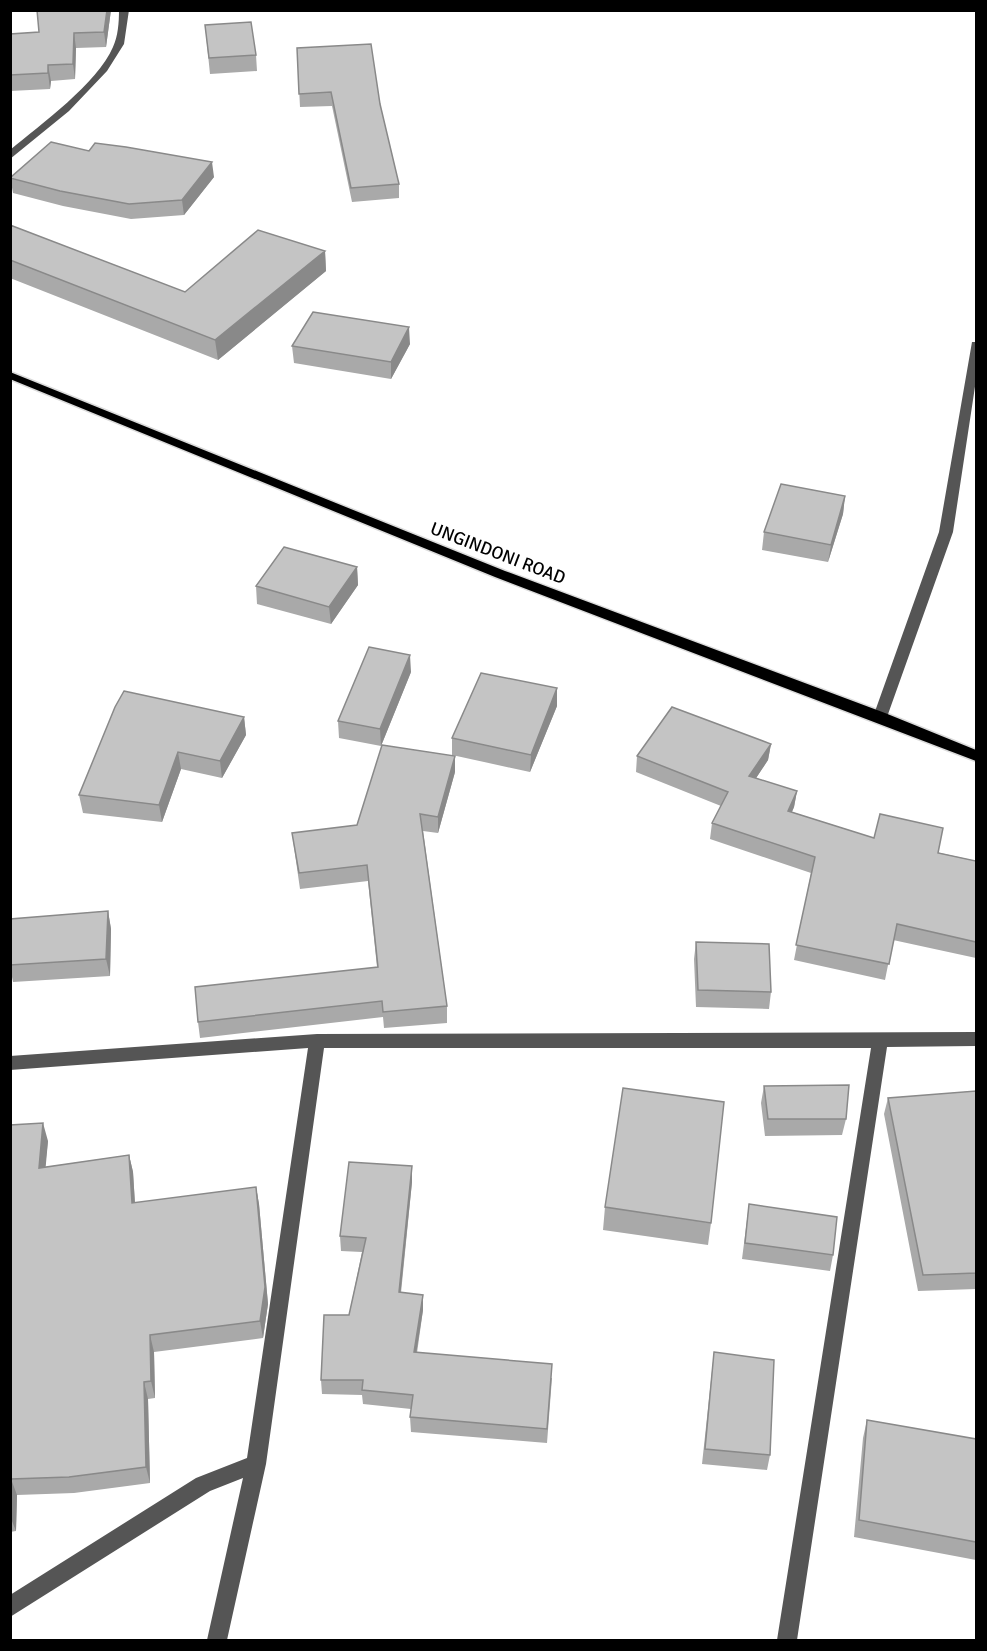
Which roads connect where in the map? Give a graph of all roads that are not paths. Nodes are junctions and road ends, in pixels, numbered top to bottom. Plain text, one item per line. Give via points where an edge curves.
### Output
1 (124, 10) edge
2 (10, 156) edge
3 (976, 345) edge
4 (10, 375) edge
5 (880, 717) junction
6 (976, 756) edge
7 (976, 1039) edge
8 (317, 1041) junction
9 (880, 1041) junction
10 (10, 1064) edge
11 (256, 1464) junction
12 (10, 1607) edge
13 (218, 1641) edge
14 (787, 1641) edge

1 - 2 street via 124,30 114,54 78,96
3 - 5 street via 946,532
4 - 5 main road, UNGINDONI ROAD via 500,574
5 - 6 main road, UNGINDONI ROAD
7 - 9 street
8 - 9 street
8 - 10 street
8 - 11 street
9 - 14 street
11 - 12 street via 203,1484
11 - 13 street

